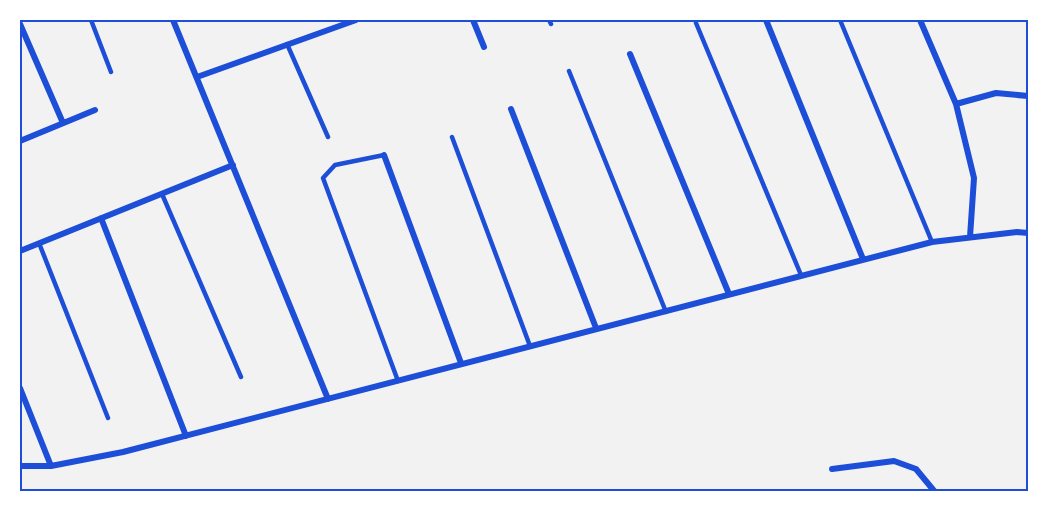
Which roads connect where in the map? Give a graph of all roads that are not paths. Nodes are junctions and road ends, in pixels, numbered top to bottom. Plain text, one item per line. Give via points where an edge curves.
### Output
1 (91, 20) edge
2 (173, 20) edge
3 (356, 20) edge
4 (473, 20) edge
5 (766, 20) edge
6 (840, 20) edge
7 (920, 20) edge
8 (696, 23) dead end
9 (20, 24) edge
10 (287, 44) junction
11 (484, 47) dead end
12 (630, 54) dead end
13 (569, 71) dead end
14 (111, 72) dead end
15 (196, 77) junction
16 (1029, 96) edge
17 (956, 104) junction
18 (511, 109) dead end
19 (95, 110) dead end
20 (63, 123) junction
21 (452, 136) dead end
22 (328, 137) dead end
23 (20, 141) edge
24 (384, 155) joint
25 (233, 165) junction
26 (162, 194) junction
27 (101, 218) junction
28 (1029, 233) edge
29 (970, 237) junction
30 (932, 242) junction
31 (39, 243) junction
32 (20, 251) edge
33 (863, 259) junction
34 (801, 275) junction
35 (729, 294) junction
36 (666, 312) junction
37 (596, 328) junction
38 (530, 346) junction
39 (461, 363) junction
40 (241, 377) dead end
41 (398, 381) junction
42 (20, 388) edge
43 (328, 399) junction
44 (108, 418) dead end
45 (186, 436) junction
46 (20, 466) edge
47 (51, 466) junction
48 (832, 469) dead end
49 (935, 492) edge

1 - 14 lane
2 - 15 street
3 - 10 street
4 - 11 street
5 - 33 street
6 - 30 lane
7 - 17 street
8 - 34 lane
9 - 20 street
10 - 15 street
10 - 22 lane
12 - 35 street
13 - 36 lane
15 - 25 street
16 - 17 street via 996,93
17 - 29 street via 974,178
18 - 37 street
19 - 20 street
20 - 23 street
21 - 38 lane
24 - 39 street
24 - 41 lane via 335,165 323,178
25 - 26 street
25 - 43 street
26 - 27 street
26 - 40 lane
27 - 31 street
27 - 45 street
28 - 29 street
29 - 30 street
30 - 33 street
31 - 32 street
31 - 44 lane
33 - 34 street
34 - 35 street
35 - 36 street
36 - 37 street
37 - 38 street
38 - 39 street
39 - 41 street
41 - 43 street
42 - 47 street
43 - 45 street
45 - 47 street
46 - 47 street
48 - 49 street via 894,461 916,469

